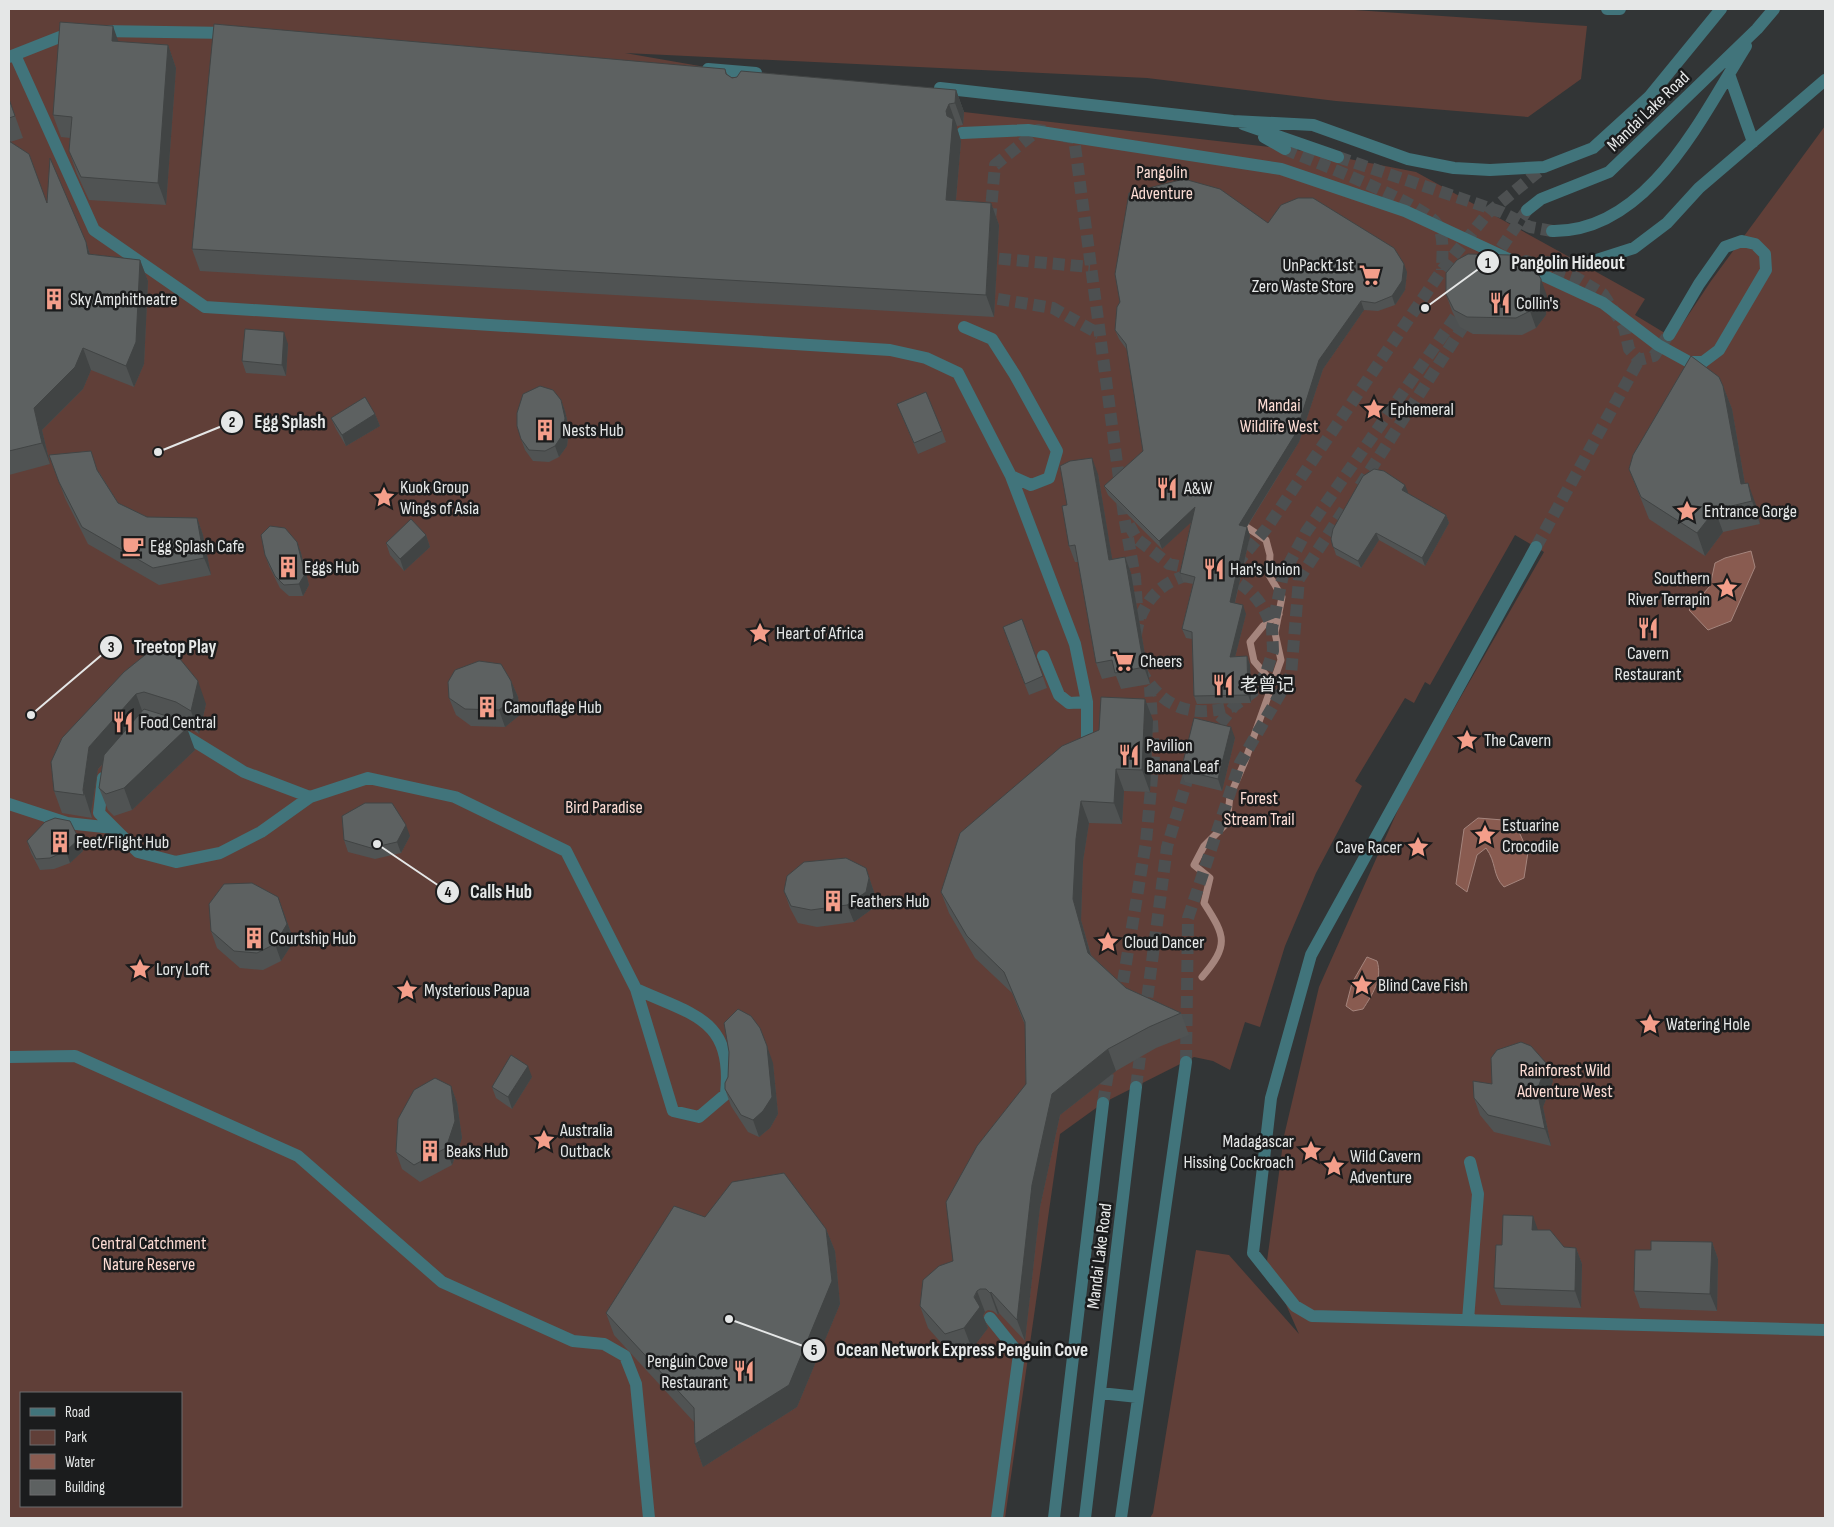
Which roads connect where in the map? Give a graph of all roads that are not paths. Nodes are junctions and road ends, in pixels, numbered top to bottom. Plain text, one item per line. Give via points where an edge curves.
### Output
1 (1607, 9) edge
2 (1620, 9) edge
3 (1721, 9) edge
4 (1774, 9) edge
5 (1757, 29) junction
6 (241, 34) edge
7 (12, 56) edge
8 (695, 68) edge
9 (742, 72) junction
10 (771, 74) edge
11 (1729, 74) junction
12 (1825, 80) edge
13 (742, 85) edge
14 (924, 87) edge
15 (1233, 120) junction
16 (962, 133) dead end
17 (1753, 142) junction
18 (1285, 149) tunnel mouth
19 (1338, 157) tunnel mouth
20 (1526, 210) tunnel mouth
21 (1552, 230) tunnel mouth
22 (1584, 264) tunnel mouth
23 (964, 327) dead end
24 (1669, 335) tunnel mouth
25 (1010, 476) junction
26 (1536, 547) tunnel mouth
27 (1043, 656) dead end
28 (1087, 702) junction
29 (166, 727) edge
30 (1087, 751) edge
31 (111, 766) edge
32 (310, 797) junction
33 (9, 804) edge
34 (113, 828) junction
35 (636, 989) junction
36 (9, 1056) edge
37 (1186, 1062) tunnel mouth
38 (1136, 1087) tunnel mouth
39 (1103, 1102) tunnel mouth
40 (1470, 1162) dead end
41 (990, 1318) dead end
42 (1468, 1320) junction
43 (1825, 1330) edge
44 (1100, 1393) junction
45 (1138, 1397) junction
46 (649, 1518) edge
47 (997, 1518) edge
48 (1054, 1518) edge
49 (1086, 1518) edge
50 (1121, 1518) edge

1 - 2 street
3 - 15 street, Mandai Lake Road via 1648,97 1593,148 1544,167 1454,168 1408,159 1313,125
4 - 5 street, Mandai Lake Road
5 - 11 street
5 - 20 street, Mandai Lake Road via 1609,172 1541,200
6 - 7 street via 73,30
7 - 25 street via 94,230 205,306 890,350 926,358 958,373
8 - 9 street
9 - 10 street
9 - 13 street
11 - 17 street
11 - 21 street via 1679,154 1640,197 1610,218 1572,231
12 - 17 street
14 - 15 street
15 - 18 street
15 - 19 street
16 - 24 street via 1028,130 1281,169 1404,211 1505,256 1603,303 1658,345 1689,362 1703,362 1719,350 1766,270 1765,254 1755,244 1742,241 1725,247
17 - 22 street via 1699,188 1667,223 1634,248
23 - 25 street via 992,339 1057,451 1049,478 1031,486
25 - 28 street via 1075,644
26 - 42 street via 1311,955 1271,1098 1253,1253 1295,1306 1312,1316
27 - 28 street via 1059,695 1069,703
28 - 30 street
29 - 32 street via 182,732 244,772
31 - 34 street via 104,774 99,813
32 - 34 street via 261,832 220,853 176,862 138,852
32 - 35 street via 368,778 455,796 566,851
33 - 34 street via 67,823
35 - 35 street via 705,1020 725,1049 728,1071 726,1094 699,1117 673,1110
36 - 46 street via 75,1056 298,1156 442,1282 573,1340 604,1344 625,1356 636,1384
37 - 45 street
38 - 44 street, Mandai Lake Road
39 - 48 street, Mandai Lake Road
40 - 42 street via 1478,1194
41 - 47 street via 1019,1354
42 - 43 street
44 - 45 street
44 - 49 street, Mandai Lake Road
45 - 50 street

